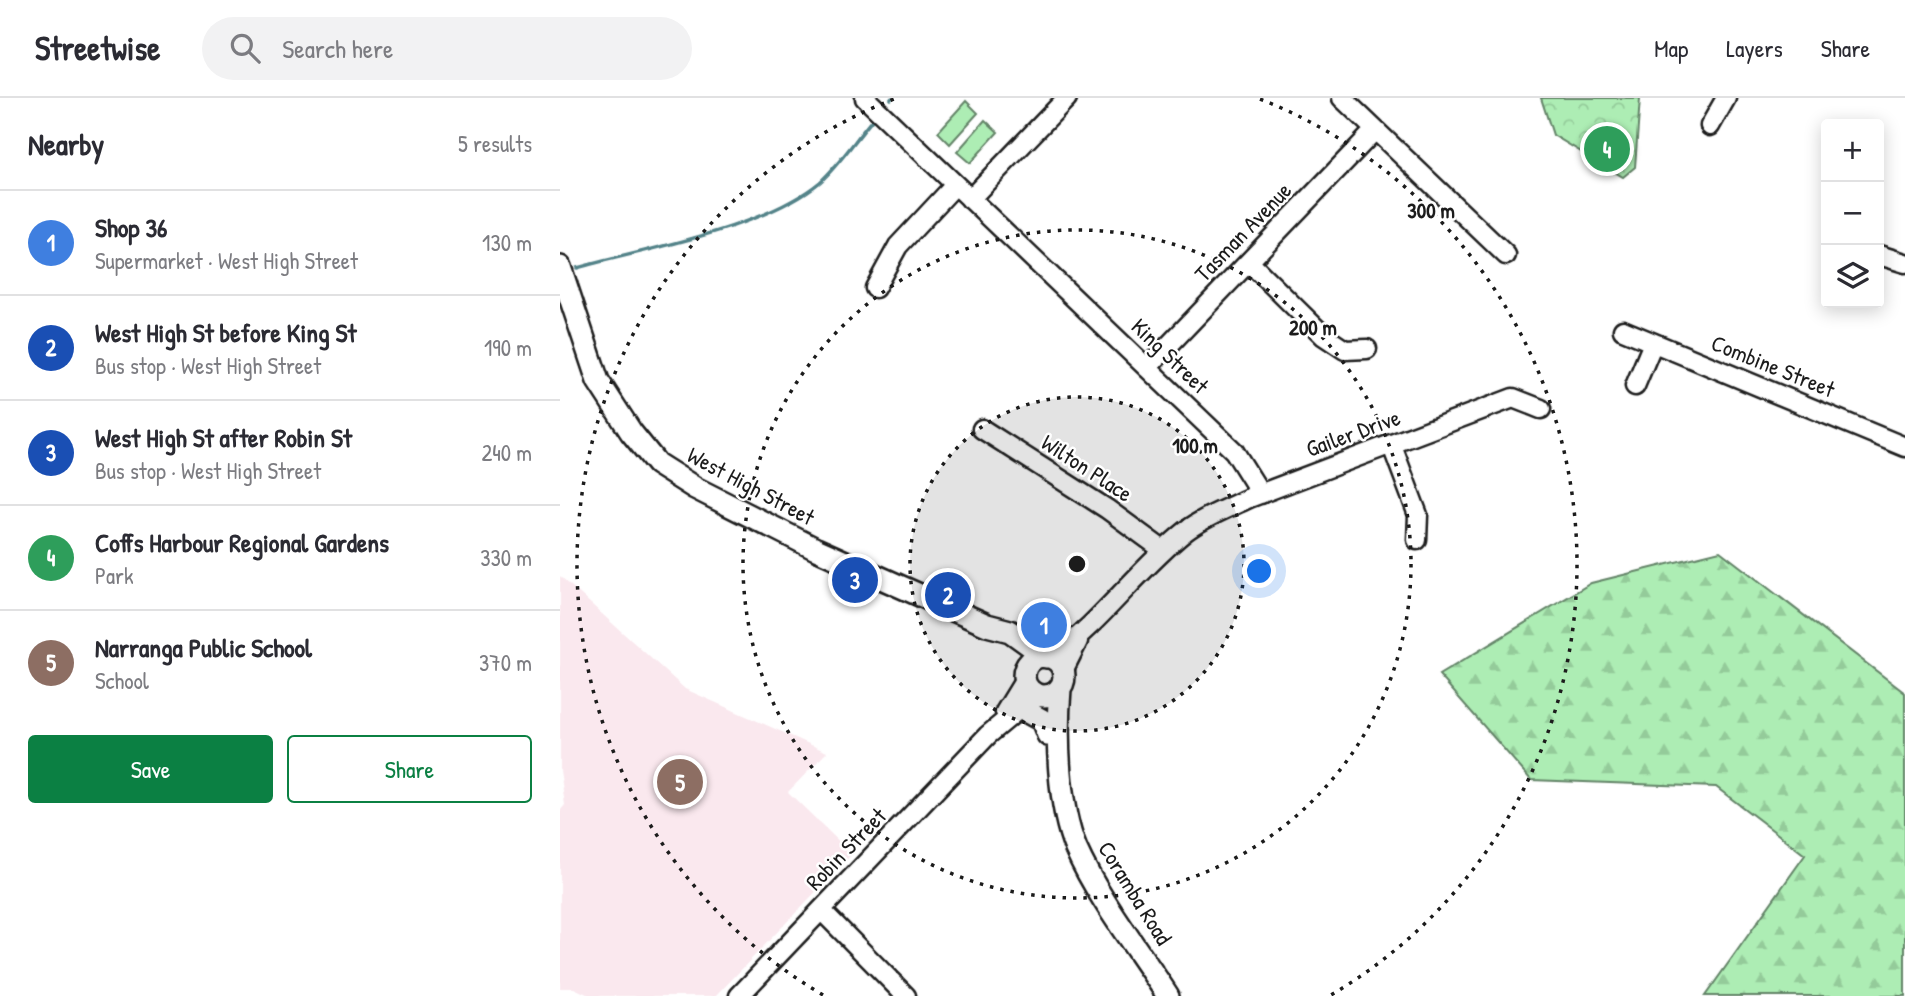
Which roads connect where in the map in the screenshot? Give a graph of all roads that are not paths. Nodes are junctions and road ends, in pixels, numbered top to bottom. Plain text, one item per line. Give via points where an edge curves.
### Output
1 (865, 98) edge
2 (1067, 98) edge
3 (1342, 98) edge
4 (1726, 98) edge
5 (1710, 126) dead end
6 (1375, 130) junction
7 (955, 185) junction
8 (970, 199) junction
9 (1506, 255) dead end
10 (1884, 257) edge
11 (1249, 262) junction
12 (1905, 264) edge
13 (560, 267) edge
14 (875, 288) dead end
15 (1623, 330) dead end
16 (1653, 343) junction
17 (1367, 349) dead end
18 (1147, 368) junction
19 (1635, 386) dead end
20 (1541, 409) dead end
21 (982, 429) dead end
22 (1392, 446) junction
23 (1905, 447) edge
24 (1261, 494) junction
25 (1417, 540) dead end
26 (1163, 550) junction
27 (1041, 680) junction
28 (988, 735) junction
29 (821, 910) junction
30 (739, 996) edge
31 (906, 996) edge
32 (1156, 996) edge
33 (1168, 996) edge

1 - 7 street, King Street
2 - 8 street
3 - 6 street
4 - 5 street
6 - 9 street
6 - 11 street, Tasman Avenue
7 - 8 street, King Street
7 - 14 street via 898,246
8 - 18 street, King Street
10 - 12 street
11 - 17 street via 1324,336 1345,350
11 - 18 street, Tasman Avenue
13 - 27 main road, West High Street via 598,381 657,464 806,545 987,625
15 - 16 street, Combine Street
16 - 19 street
16 - 23 street, Combine Street
18 - 24 street, King Street via 1234,451
20 - 22 street, Gailer Drive via 1513,398
21 - 26 street, Wilton Place
22 - 24 street, Gailer Drive
22 - 25 street via 1418,515
24 - 26 street via 1189,529
26 - 27 street
27 - 28 street, Robin Street
27 - 28 street, Robin Street
27 - 32 main road, Coramba Road via 1050,713 1056,816 1064,846
27 - 33 main road, Coramba Road via 1072,838
28 - 29 street, Robin Street
29 - 30 street, Robin Street
29 - 31 street

